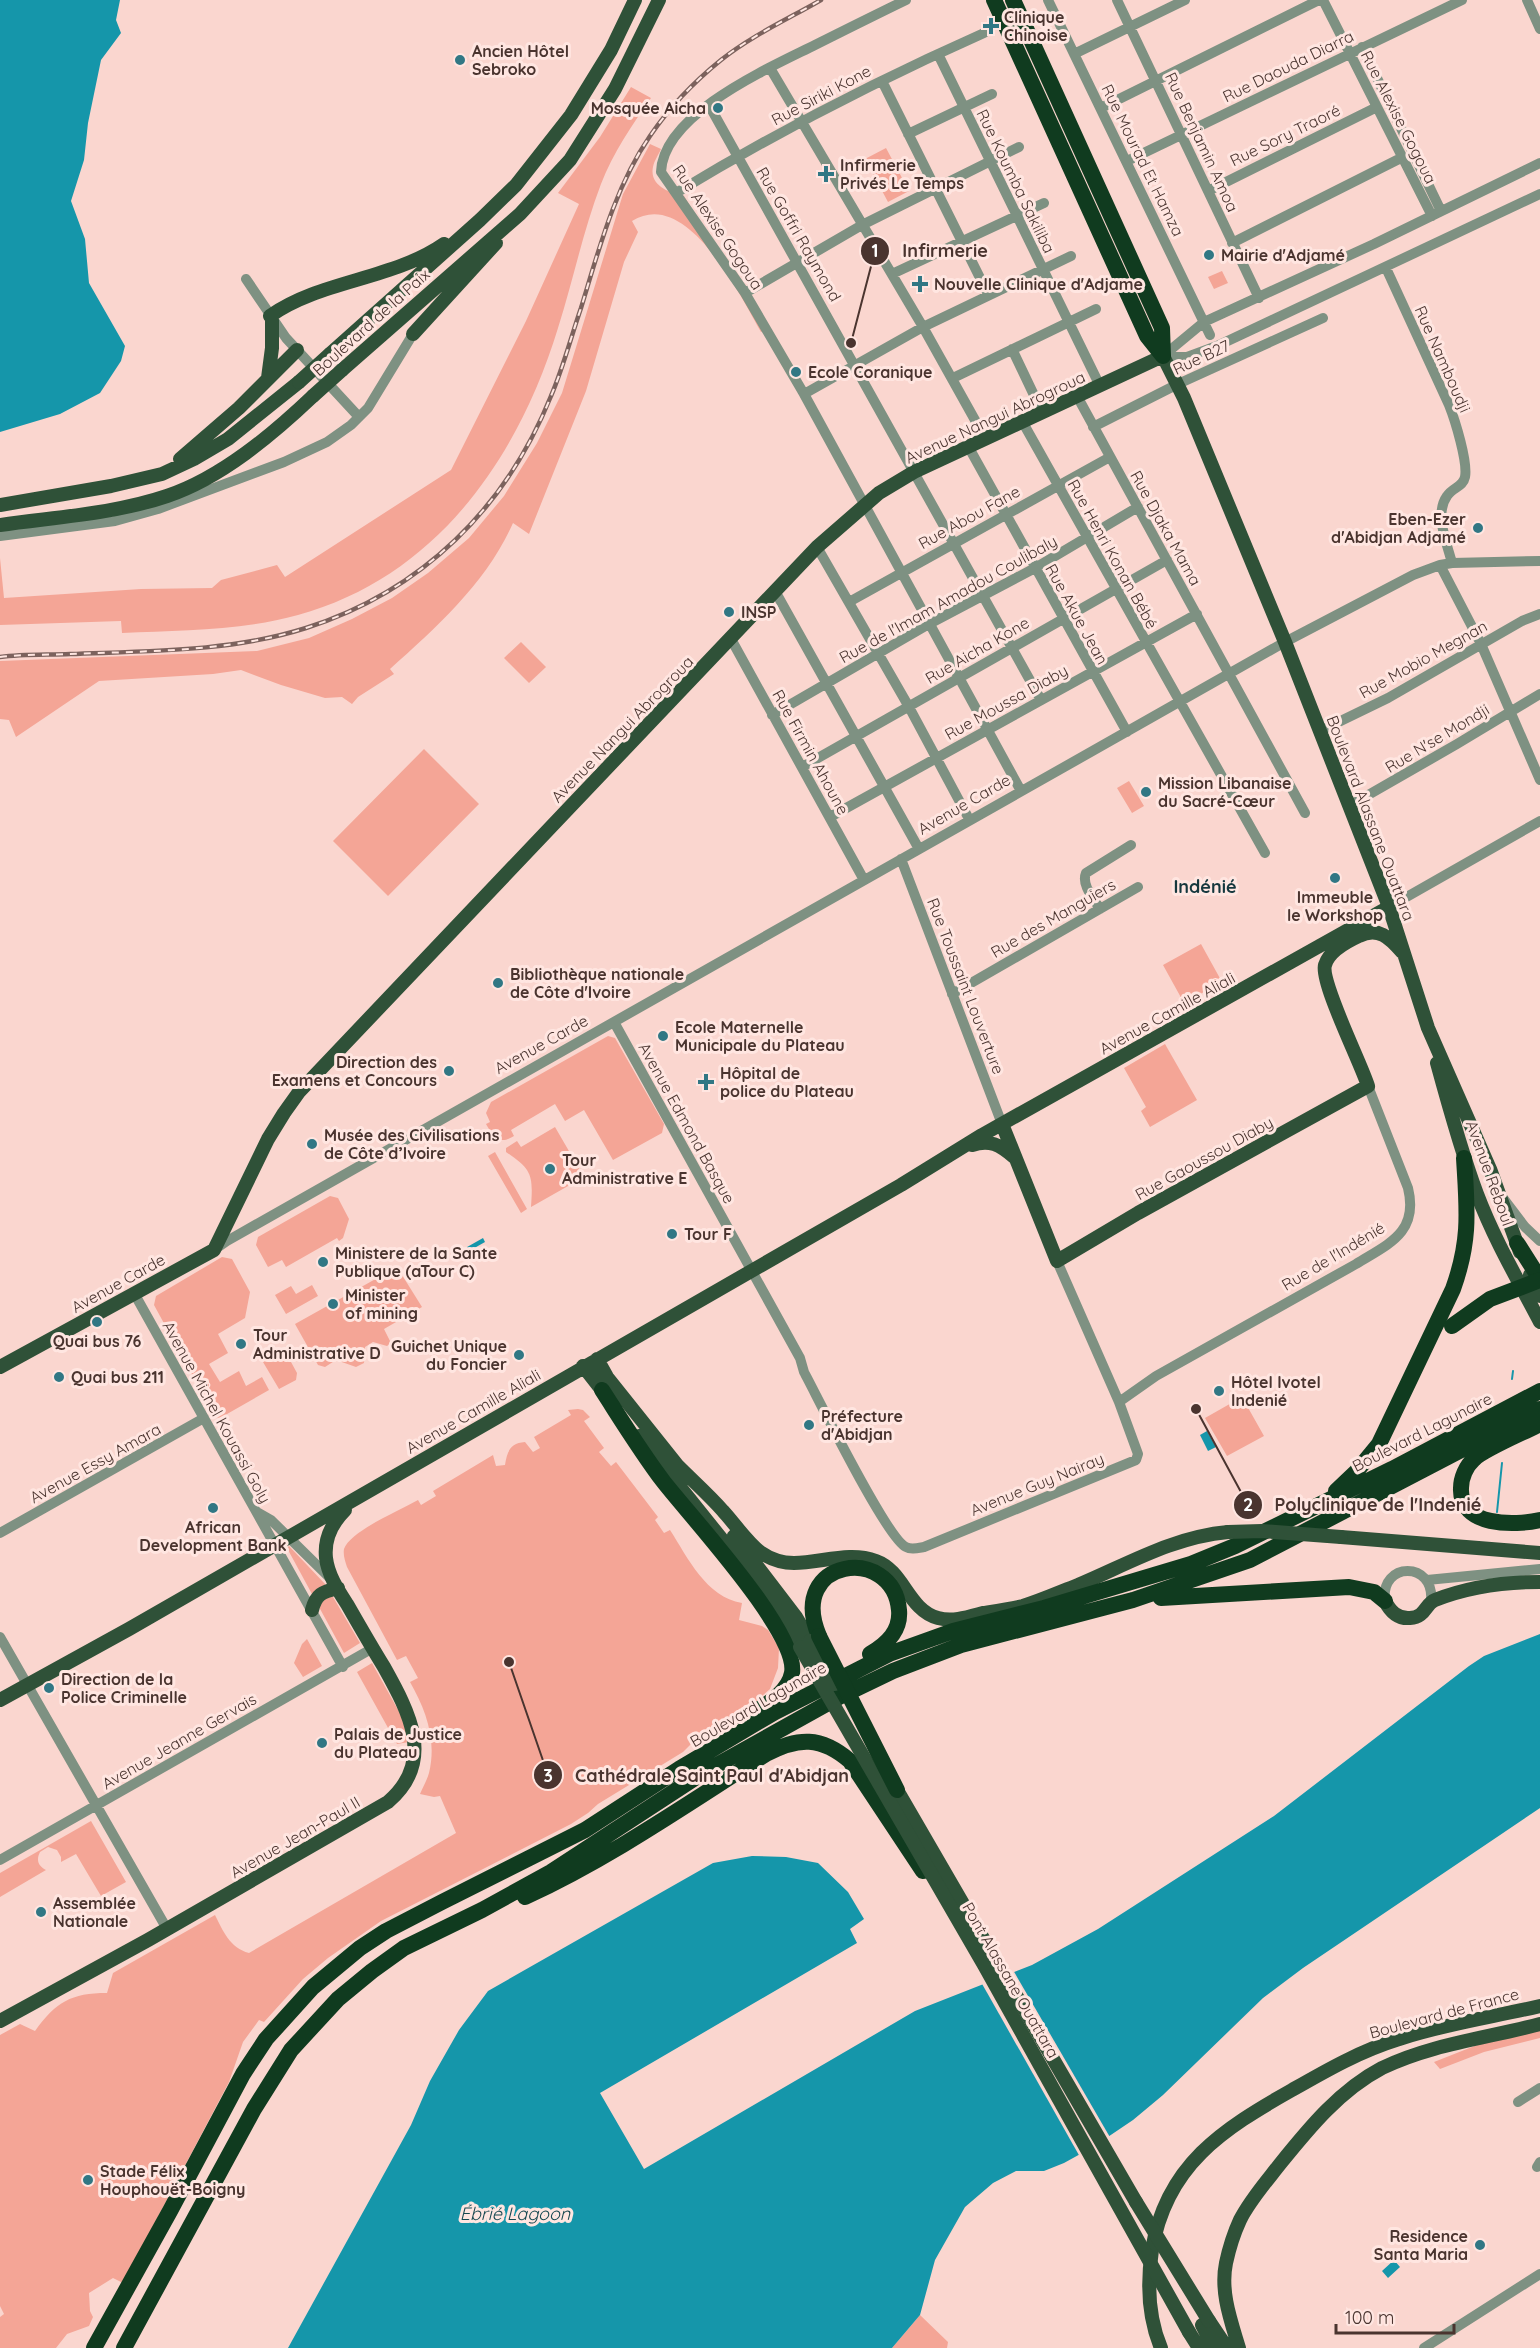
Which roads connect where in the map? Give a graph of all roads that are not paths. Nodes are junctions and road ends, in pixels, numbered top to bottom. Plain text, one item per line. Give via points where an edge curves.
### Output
1 (635, 0) edge
2 (659, 0) edge
3 (906, 0) edge
4 (994, 0) edge
5 (1013, 0) edge
6 (1048, 0) edge
7 (1117, 0) edge
8 (1185, 0) edge
9 (1321, 0) edge
10 (1462, 0) edge
11 (1527, 0) edge
12 (1131, 26) junction
13 (1540, 28) edge
14 (984, 33) dead end
15 (1362, 47) junction
16 (1350, 53) junction
17 (938, 54) junction
18 (1074, 54) junction
19 (770, 68) junction
20 (882, 81) junction
21 (1156, 81) junction
22 (992, 94) dead end
23 (709, 105) junction
24 (964, 107) junction
25 (1377, 107) junction
26 (1101, 108) junction
27 (802, 122) junction
28 (908, 134) junction
29 (1181, 135) junction
30 (1018, 147) dead end
31 (737, 157) junction
32 (1403, 158) junction
33 (990, 161) junction
34 (1127, 161) junction
35 (1540, 163) edge
36 (934, 189) junction
37 (1208, 190) junction
38 (676, 193) junction
39 (1540, 194) edge
40 (1044, 203) dead end
41 (1437, 213) junction
42 (520, 214) junction
43 (1016, 216) junction
44 (480, 220) junction
45 (862, 225) junction
46 (961, 242) junction
47 (1232, 243) junction
48 (1071, 256) dead end
49 (797, 261) junction
50 (1386, 267) junction
51 (1042, 269) junction
52 (892, 274) junction
53 (246, 279) dead end
54 (745, 293) junction
55 (988, 294) junction
56 (1259, 298) junction
57 (1096, 309) dead end
58 (271, 318) junction
59 (1323, 318) dead end
60 (1068, 322) junction
61 (1204, 322) junction
62 (923, 327) junction
63 (413, 334) joint
64 (1210, 335) dead end
65 (1012, 349) junction
66 (297, 350) junction
67 (1164, 356) junction
68 (855, 363) junction
69 (268, 378) junction
70 (952, 378) junction
71 (1178, 384) junction
72 (1100, 386) junction
73 (804, 394) junction
74 (1077, 396) junction
75 (1042, 412) junction
76 (359, 417) junction
77 (1022, 421) junction
78 (1093, 426) junction
79 (985, 438) junction
80 (968, 446) junction
81 (1108, 459) junction
82 (914, 472) junction
83 (162, 474) junction
84 (1057, 485) junction
85 (0, 505) edge
86 (865, 505) junction
87 (1138, 507) junction
88 (1006, 514) junction
89 (0, 525) edge
90 (0, 536) edge
91 (1087, 538) junction
92 (954, 542) junction
93 (817, 547) junction
94 (1167, 560) junction
95 (1540, 561) edge
96 (1452, 563) junction
97 (1440, 565) junction
98 (1035, 568) junction
99 (902, 571) junction
100 (1116, 590) junction
101 (775, 591) junction
102 (983, 596) junction
103 (849, 602) junction
104 (1197, 614) junction
105 (1540, 614) edge
106 (1063, 618) junction
107 (930, 624) junction
108 (731, 639) junction
109 (1145, 642) junction
110 (1285, 642) junction
111 (1481, 645) junction
112 (1012, 647) junction
113 (879, 655) junction
114 (1092, 672) junction
115 (1230, 673) junction
116 (960, 677) junction
117 (828, 683) junction
118 (1540, 694) edge
119 (1041, 700) junction
120 (1179, 702) junction
121 (909, 706) junction
122 (1510, 710) junction
123 (772, 715) junction
124 (989, 729) junction
125 (1320, 731) junction
126 (1127, 732) junction
127 (858, 735) junction
128 (937, 758) junction
129 (802, 767) junction
130 (1540, 780) edge
131 (886, 786) junction
132 (1021, 791) junction
133 (1349, 806) junction
134 (1305, 813) dead end
135 (830, 817) junction
136 (969, 819) junction
137 (1540, 821) edge
138 (1131, 845) dead end
139 (919, 849) junction
140 (1265, 853) dead end
141 (901, 859) junction
142 (864, 880) junction
143 (1138, 886) dead end
144 (1389, 907) junction
145 (1100, 909) junction
146 (1406, 957) junction
147 (1293, 962) junction
148 (1326, 963) junction
149 (952, 994) junction
150 (614, 1022) junction
151 (1428, 1028) junction
152 (1368, 1086) junction
153 (1002, 1124) junction
154 (961, 1149) junction
155 (1015, 1158) junction
156 (1464, 1158) junction
157 (1498, 1191) junction
158 (1540, 1241) edge
159 (1517, 1243) junction
160 (214, 1250) junction
161 (1057, 1262) junction
162 (751, 1271) junction
163 (1540, 1280) edge
164 (134, 1293) junction
165 (1540, 1296) edge
166 (1540, 1322) edge
167 (597, 1359) junction
168 (583, 1366) junction
169 (0, 1367) edge
170 (1408, 1380) junction
171 (602, 1390) junction
172 (1540, 1391) edge
173 (1119, 1402) junction
174 (1540, 1409) edge
175 (204, 1418) junction
176 (1540, 1424) edge
177 (678, 1466) junction
178 (360, 1495) junction
179 (1324, 1502) junction
180 (256, 1512) junction
181 (1540, 1520) edge
182 (0, 1533) edge
183 (287, 1538) junction
184 (275, 1545) junction
185 (1540, 1553) edge
186 (1540, 1569) edge
187 (1427, 1580) junction
188 (1540, 1582) edge
189 (336, 1585) junction
190 (1133, 1600) junction
191 (1385, 1601) junction
192 (1431, 1601) junction
193 (1021, 1606) junction
194 (312, 1610) junction
195 (984, 1622) junction
196 (0, 1637) edge
197 (810, 1642) junction
198 (373, 1648) junction
199 (343, 1666) junction
200 (27, 1684) junction
201 (820, 1688) junction
202 (0, 1700) edge
203 (679, 1769) junction
204 (897, 1790) joint
205 (96, 1806) junction
206 (0, 1860) edge
207 (482, 1910) junction
208 (167, 1929) junction
209 (972, 1945) junction
210 (1540, 2006) edge
211 (0, 2021) edge
212 (1540, 2024) edge
213 (1540, 2088) edge
214 (1518, 2102) dead end
215 (1540, 2274) edge
216 (1205, 2323) junction
217 (94, 2348) edge
218 (124, 2348) edge
219 (1161, 2348) edge
220 (1199, 2348) edge
221 (1214, 2348) edge
222 (1227, 2348) edge
223 (1239, 2348) edge
224 (1424, 2348) edge

1 - 44 main road, Boulevard de la Paix via 611,50 571,115 516,185
2 - 42 main road, Boulevard de la Paix via 594,124 570,160
3 - 19 street, Rue Alexise Gogoua
4 - 67 highway via 1147,336
5 - 67 highway via 1162,328
6 - 18 street, Rue Mourad Et Hamza
7 - 12 street, Rue Benjamin Amoa
8 - 12 street
9 - 16 street, Rue Alexise Gogoua
9 - 21 street
10 - 15 street, Rue Daouda Diarra
11 - 13 street
12 - 18 street
12 - 21 street, Rue Benjamin Amoa
14 - 17 street, Rue Siriki Kone
15 - 16 street, Rue Daouda Diarra
15 - 41 street
16 - 25 street, Rue Alexise Gogoua
16 - 29 street, Rue Daouda Diarra
17 - 20 street, Rue Siriki Kone
17 - 24 street, Rue Koumba Sakiliba
18 - 26 street, Rue Mourad Et Hamza
19 - 23 street, Rue Alexise Gogoua via 736,85
19 - 27 street
20 - 27 street, Rue Siriki Kone
20 - 28 street
21 - 26 street
21 - 29 street, Rue Benjamin Amoa
22 - 24 street
23 - 31 street, Rue Goffri Raymond
23 - 38 street, Rue Alexise Gogoua via 681,130 661,160 661,172
24 - 28 street
24 - 33 street, Rue Koumba Sakiliba
25 - 32 street, Rue Alexise Gogoua
25 - 37 street, Rue Sory Traoré
26 - 34 street, Rue Mourad Et Hamza
27 - 31 street, Rue Siriki Kone
27 - 45 street
28 - 36 street
29 - 34 street, Rue Daouda Diarra
29 - 37 street, Rue Benjamin Amoa
30 - 33 street
31 - 38 street, Rue Siriki Kone
31 - 49 street, Rue Goffri Raymond
32 - 41 street, Rue Alexise Gogoua
32 - 47 street
33 - 36 street
33 - 43 street, Rue Koumba Sakiliba
34 - 61 street, Rue Mourad Et Hamza
35 - 41 street, Avenue Nangui Abrogroua
36 - 45 street
36 - 46 street
37 - 47 street, Rue Benjamin Amoa
38 - 54 street, Rue Alexise Gogoua
39 - 50 street, Avenue Nangui Abrogroua
40 - 43 street
41 - 56 street, Avenue Nangui Abrogroua
42 - 63 main road
42 - 89 main road, Boulevard de la Paix, bridge via 255,447 221,469 167,496 117,508
43 - 46 street
43 - 51 street, Rue Koumba Sakiliba
44 - 58 main road via 434,251 290,304
44 - 83 main road, Boulevard de la Paix, bridge via 299,382 228,439
45 - 49 street
45 - 52 street
46 - 52 street
46 - 55 street
47 - 56 street, Rue Benjamin Amoa
48 - 51 street
49 - 54 street
49 - 68 street, Rue Goffri Raymond
50 - 67 street, Avenue Nangui Abrogroua via 1217,346 1187,357
50 - 96 street, Rue Namboudji via 1456,425 1466,473 1463,484 1447,495 1441,517
51 - 55 street
51 - 60 street, Rue Koumba Sakiliba
52 - 62 street
53 - 58 street
54 - 73 street, Rue Alexise Gogoua
55 - 62 street
56 - 61 street, Avenue Nangui Abrogroua
57 - 60 street
58 - 66 street
58 - 69 main road
59 - 71 street, Rue B27
60 - 65 street
60 - 72 street, Rue Koumba Sakiliba
61 - 64 street, Rue Mourad Et Hamza
61 - 67 street, Avenue Nangui Abrogroua
62 - 68 street
62 - 70 street
63 - 76 street via 378,394
65 - 70 street
65 - 75 street
66 - 69 main road
66 - 76 street
67 - 71 main road, Boulevard Alassane Ouattara
67 - 72 main road, Avenue Nangui Abrogroua
68 - 73 street
68 - 82 street, Rue Goffri Raymond
69 - 83 main road via 210,435
70 - 79 street
71 - 78 street, Rue B27
71 - 110 main road, Boulevard Alassane Ouattara
72 - 74 main road, Avenue Nangui Abrogroua
73 - 86 street, Rue Alexise Gogoua
74 - 75 main road, Avenue Nangui Abrogroua
74 - 78 street, Rue Djaka Mama
75 - 77 main road, Avenue Nangui Abrogroua
76 - 90 street via 327,442 284,462 158,509 116,521
77 - 79 main road, Avenue Nangui Abrogroua
77 - 84 street, Rue Henri Konan Bébé
78 - 81 street, Rue Djaka Mama
79 - 80 main road, Avenue Nangui Abrogroua
80 - 82 main road, Avenue Nangui Abrogroua
80 - 88 street, Rue Akue Jean
81 - 84 street, Rue Abou Fane
81 - 87 street, Rue Djaka Mama
82 - 86 main road, Avenue Nangui Abrogroua
82 - 92 street, Rue Goffri Raymond
83 - 85 main road, Boulevard de la Paix
84 - 88 street, Rue Abou Fane
84 - 91 street, Rue Henri Konan Bébé
86 - 93 main road, Avenue Nangui Abrogroua
86 - 99 street, Rue Alexise Gogoua
87 - 91 street, Rue de l'Imam Amadou Coulibaly
87 - 94 street, Rue Djaka Mama
88 - 92 street, Rue Abou Fane
88 - 98 street, Rue Akue Jean
91 - 98 street, Rue de l'Imam Amadou Coulibaly
91 - 100 street, Rue Henri Konan Bébé
92 - 99 street, Rue Abou Fane
92 - 102 street, Rue Goffri Raymond
93 - 101 main road, Avenue Nangui Abrogroua
93 - 103 street
94 - 100 street, Rue Aicha Kone
94 - 104 street, Rue Djaka Mama
95 - 96 street, Avenue Carde
96 - 97 street, Avenue Carde
97 - 110 street, Avenue Carde via 1413,574
97 - 111 street
98 - 102 street, Rue de l'Imam Amadou Coulibaly
98 - 106 street, Rue Akue Jean
99 - 103 street, Rue Abou Fane
99 - 107 street, Rue Alexise Gogoua
100 - 106 street, Rue Aicha Kone
100 - 109 street, Rue Henri Konan Bébé
101 - 108 main road, Avenue Nangui Abrogroua
101 - 117 street
102 - 107 street, Rue de l'Imam Amadou Coulibaly
102 - 112 street, Rue Goffri Raymond
103 - 113 street
104 - 109 street, Rue Moussa Diaby
104 - 115 street, Rue Djaka Mama
105 - 111 street, Rue Mobio Megnan
106 - 112 street, Rue Aicha Kone
106 - 114 street, Rue Akue Jean
107 - 113 street, Rue de l'Imam Amadou Coulibaly
107 - 116 street, Rue Alexise Gogoua
108 - 123 street, Rue Firmin Ahoune
108 - 160 main road, Avenue Nangui Abrogroua via 299,1092 268,1139
109 - 114 street, Rue Moussa Diaby
109 - 120 street, Rue Henri Konan Bébé
110 - 115 street, Avenue Carde
110 - 125 main road, Boulevard Alassane Ouattara
111 - 122 street
111 - 125 street, Rue Mobio Megnan
112 - 116 street, Rue Aicha Kone
112 - 119 street, Rue Goffri Raymond
113 - 117 street, Rue de l'Imam Amadou Coulibaly
113 - 121 street
114 - 119 street, Rue Moussa Diaby
114 - 126 street, Rue Akue Jean
115 - 120 street, Avenue Carde
115 - 134 street, Rue Djaka Mama
116 - 121 street, Rue Aicha Kone
116 - 124 street, Rue Alexise Gogoua
117 - 123 street, Rue de l'Imam Amadou Coulibaly
117 - 127 street
118 - 122 street, Rue N'se Mondji
119 - 124 street, Rue Moussa Diaby
120 - 126 street, Avenue Carde
120 - 140 street, Rue Henri Konan Bébé
121 - 127 street, Rue Aicha Kone
121 - 128 street
122 - 130 street
122 - 133 street, Rue N'se Mondji
123 - 129 street, Rue Firmin Ahoune
124 - 128 street, Rue Moussa Diaby
124 - 132 street, Rue Alexise Gogoua
125 - 133 main road, Boulevard Alassane Ouattara
126 - 132 street, Avenue Carde
127 - 129 street, Rue Aicha Kone
127 - 131 street
128 - 131 street, Rue Moussa Diaby
128 - 136 street
129 - 135 street, Rue Firmin Ahoune
131 - 135 street, Rue Moussa Diaby
131 - 139 street
132 - 136 street, Avenue Carde
133 - 144 main road, Boulevard Alassane Ouattara
135 - 142 street, Rue Firmin Ahoune
136 - 139 street, Avenue Carde
137 - 144 street
138 - 145 street via 1086,873 1086,885
139 - 141 street, Avenue Carde
141 - 142 street, Avenue Carde
141 - 149 street, Rue Toussaint Louverture
142 - 150 street, Avenue Carde
143 - 145 street, Rue des Manguiers
144 - 146 main road, Boulevard Alassane Ouattara
144 - 147 main road, Avenue Camille Aliali
145 - 149 street, Rue des Manguiers
146 - 148 main road via 1391,940 1370,932 1358,936
146 - 151 main road, Boulevard Alassane Ouattara
147 - 148 main road
147 - 153 main road, Avenue Camille Aliali
148 - 152 main road, Rue de l'Indénié via 1328,989
149 - 153 street, Rue Toussaint Louverture
150 - 160 street, Avenue Carde
150 - 162 street, Avenue Edmond Basque
151 - 156 main road, Avenue Reboul
151 - 157 main road, Boulevard Alassane Ouattara
152 - 161 main road, Rue Gaoussou Diaby
152 - 173 street, Rue de l'Indénié via 1412,1202 1407,1227 1356,1264 1156,1376
153 - 154 main road, Avenue Camille Aliali
153 - 155 main road, Avenue Guy Nairay
154 - 155 main road, Avenue Camille Aliali via 990,1142
154 - 162 main road, Avenue Camille Aliali
155 - 161 main road, Avenue Guy Nairay
156 - 166 main road, Avenue Reboul via 1492,1229
156 - 170 highway via 1468,1220 1461,1267
157 - 158 street
157 - 159 main road, Boulevard Alassane Ouattara
159 - 163 highway
159 - 165 main road, Boulevard Alassane Ouattara
160 - 164 main road, Avenue Carde
161 - 173 street, Avenue Guy Nairay
162 - 167 main road, Avenue Camille Aliali
162 - 173 street, Avenue Guy Nairay via 881,1516 906,1547 924,1547 1136,1460 1138,1454
163 - 170 highway, bridge via 1490,1299 1452,1326
164 - 169 main road, Avenue Carde
164 - 175 street, Avenue Michel Kouassi Goly
167 - 168 main road, Avenue Camille Aliali
167 - 177 main road
168 - 171 main road
168 - 178 main road, Avenue Camille Aliali
170 - 179 highway via 1379,1444
171 - 197 main road
171 - 203 highway via 663,1480 746,1583 791,1658 790,1681 778,1695
172 - 179 highway, Boulevard Lagunaire
174 - 190 highway, Boulevard Lagunaire via 1250,1560
175 - 180 street, Avenue Michel Kouassi Goly
175 - 182 street, Avenue Essy Amara
176 - 181 highway via 1474,1459 1464,1473 1461,1489 1464,1503 1478,1517 1505,1524
177 - 193 main road via 760,1551 783,1563 848,1557 877,1561 899,1579 915,1604 936,1617 960,1619
177 - 197 main road via 773,1586
178 - 183 main road, Avenue Camille Aliali
178 - 189 main road, Avenue Jean-Paul II via 338,1517 327,1538 326,1560
179 - 195 highway, Boulevard Lagunaire via 1191,1564
180 - 183 street, Avenue Jean-Paul II via 271,1520
180 - 184 street, Avenue Michel Kouassi Goly
183 - 184 main road, Avenue Camille Aliali
183 - 189 street, Avenue Jean-Paul II
184 - 194 street, Avenue Michel Kouassi Goly
184 - 200 main road, Avenue Camille Aliali
185 - 193 main road, bridge via 1262,1531 1228,1532 1167,1545
186 - 187 street
187 - 191 street via 1415,1572 1401,1572 1389,1580
187 - 192 street
188 - 192 main road via 1496,1584
189 - 194 main road via 319,1594
189 - 198 main road, Avenue Jean-Paul II
190 - 191 highway via 1349,1587 1374,1592
190 - 207 highway, Boulevard Lagunaire via 961,1645 882,1676 701,1774 551,1872
191 - 192 main road via 1394,1613 1408,1618 1422,1614
193 - 195 highway
194 - 199 street, Avenue Michel Kouassi Goly
195 - 201 highway, Boulevard Lagunaire via 889,1654
196 - 200 street
197 - 201 highway via 812,1598 820,1584 838,1571 853,1568 878,1574 895,1593 899,1615 893,1636
197 - 204 highway, bridge
197 - 209 main road, Pont Alassane Ouattara, bridge
198 - 199 street, Avenue Jeanne Gervais
198 - 208 main road, Avenue Jean-Paul II via 412,1726 414,1758 399,1793
199 - 205 street, Avenue Jeanne Gervais
200 - 202 main road, Avenue Camille Aliali
200 - 205 street
201 - 203 highway, Boulevard Lagunaire
203 - 217 highway, Boulevard Lagunaire via 585,1830 386,1932 313,1987 266,2039 243,2074
204 - 216 main road, Pont Alassane Ouattara, bridge
205 - 206 street, Avenue Jeanne Gervais
205 - 208 street
207 - 209 highway, bridge via 519,1900 564,1880 766,1754 789,1743 813,1742 850,1761
207 - 218 highway, Boulevard Lagunaire via 404,1948 372,1971 338,1999 291,2050 254,2109
208 - 211 main road, Avenue Jean-Paul II
209 - 220 main road, Pont Alassane Ouattara, bridge
210 - 219 main road, Boulevard de France via 1399,2039 1352,2056 1248,2115 1204,2148 1179,2178 1155,2235 1150,2301
212 - 223 main road, Boulevard de France via 1401,2059 1360,2082 1323,2114 1253,2199 1231,2244 1225,2295
213 - 214 street
215 - 224 street
216 - 221 main road
216 - 222 main road

